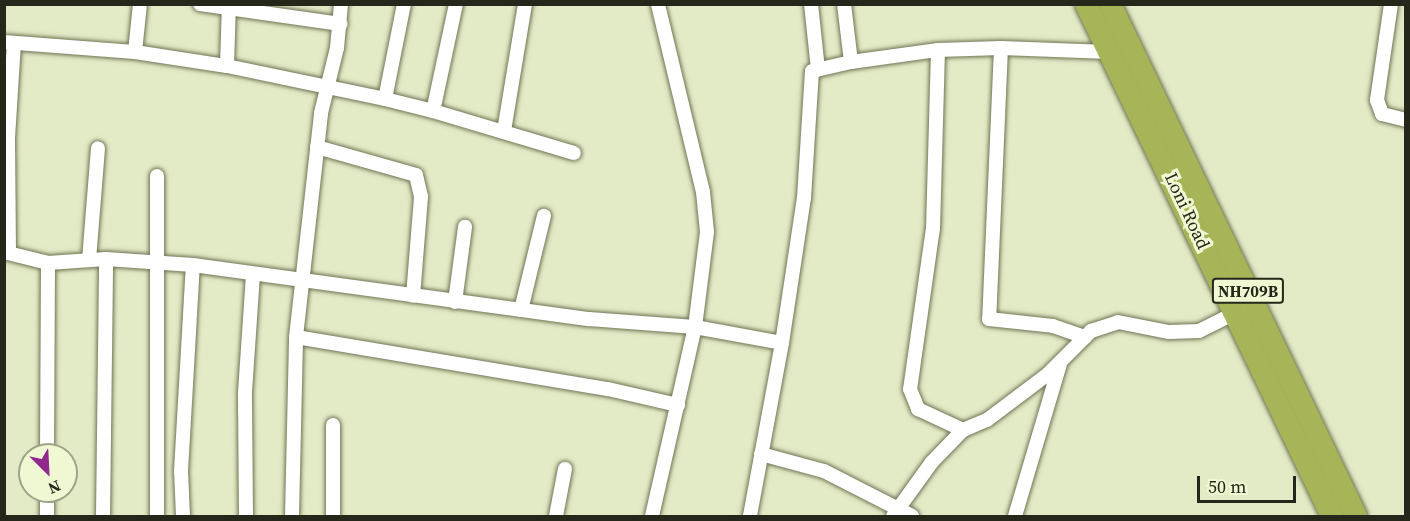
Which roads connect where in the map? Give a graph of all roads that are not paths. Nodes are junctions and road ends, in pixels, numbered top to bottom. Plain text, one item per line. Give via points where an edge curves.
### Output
1 (140, 4) edge
2 (200, 4) edge
3 (340, 4) edge
4 (404, 4) edge
5 (456, 4) edge
6 (525, 4) edge
7 (658, 4) edge
8 (811, 4) edge
9 (844, 4) edge
10 (1086, 4) edge
11 (1110, 4) edge
12 (1391, 4) edge
13 (229, 7) edge
14 (341, 24) junction
15 (9, 42) edge
16 (1001, 48) junction
17 (938, 50) junction
18 (135, 52) junction
19 (1109, 52) junction
20 (851, 62) junction
21 (226, 66) junction
22 (818, 70) junction
23 (328, 86) junction
24 (385, 99) junction
25 (7, 108) edge
26 (433, 111) junction
27 (1406, 120) edge
28 (504, 131) junction
29 (317, 147) junction
30 (98, 148) dead end
31 (574, 153) dead end
32 (157, 176) dead end
33 (7, 198) edge
34 (544, 216) dead end
35 (465, 227) dead end
36 (7, 253) edge
37 (89, 260) junction
38 (106, 260) junction
39 (156, 261) junction
40 (48, 262) junction
41 (193, 265) junction
42 (253, 275) junction
43 (302, 282) junction
44 (412, 296) junction
45 (455, 302) junction
46 (1245, 309) junction
47 (521, 310) junction
48 (695, 327) junction
49 (296, 337) junction
50 (1085, 337) junction
51 (782, 343) junction
52 (1060, 364) junction
53 (678, 405) junction
54 (333, 425) dead end
55 (963, 430) junction
56 (47, 443) edge
57 (761, 454) junction
58 (565, 469) dead end
59 (895, 513) edge
60 (103, 516) edge
61 (157, 516) edge
62 (183, 516) edge
63 (246, 516) edge
64 (292, 516) edge
65 (333, 516) edge
66 (556, 516) edge
67 (652, 516) edge
68 (750, 516) edge
69 (755, 516) edge
70 (912, 516) edge
71 (1015, 516) edge
72 (1332, 516) edge
73 (1356, 516) edge

1 - 18 street
2 - 13 street
3 - 14 street
4 - 24 street
5 - 26 street
6 - 28 street
7 - 48 street via 703,192 707,232
8 - 22 street
9 - 20 street
10 - 19 highway, Loni Road / NH709B
11 - 46 highway, Loni Road / NH709B
12 - 27 street via 1377,100 1382,114
13 - 14 street
13 - 21 street
14 - 23 street
15 - 18 street
15 - 25 street
16 - 17 street
16 - 19 street
16 - 50 street via 989,319 1053,326
17 - 20 street
17 - 55 street via 933,228 910,389 918,409
18 - 21 street
19 - 46 highway, Loni Road / NH709B
20 - 22 street
21 - 23 street
22 - 51 street via 812,71 804,198
23 - 24 street
23 - 29 street
24 - 26 street
25 - 33 street
26 - 28 street
28 - 31 street
29 - 43 street
29 - 44 street via 416,175 421,197
30 - 37 street
32 - 39 street
33 - 36 street
34 - 47 street
35 - 45 street
36 - 40 street
37 - 38 street
37 - 40 street
38 - 39 street
38 - 60 street
39 - 41 street
39 - 61 street
40 - 56 street
41 - 42 street
41 - 62 street via 181,471
42 - 43 street
42 - 63 street via 245,392
43 - 44 street
43 - 49 street
44 - 45 street
45 - 47 street
46 - 50 street via 1199,331 1170,332 1118,322 1103,324
46 - 72 highway, Loni Road / NH709B
46 - 73 highway, Loni Road / NH709B
47 - 48 street
48 - 51 street
48 - 53 street
49 - 53 street via 608,389
49 - 64 street
50 - 52 street
51 - 57 street
52 - 55 street via 987,420
52 - 71 street
53 - 67 street
54 - 65 street
55 - 59 street via 932,462
57 - 59 street via 824,471
57 - 68 street
58 - 66 street
59 - 70 street
68 - 69 street

